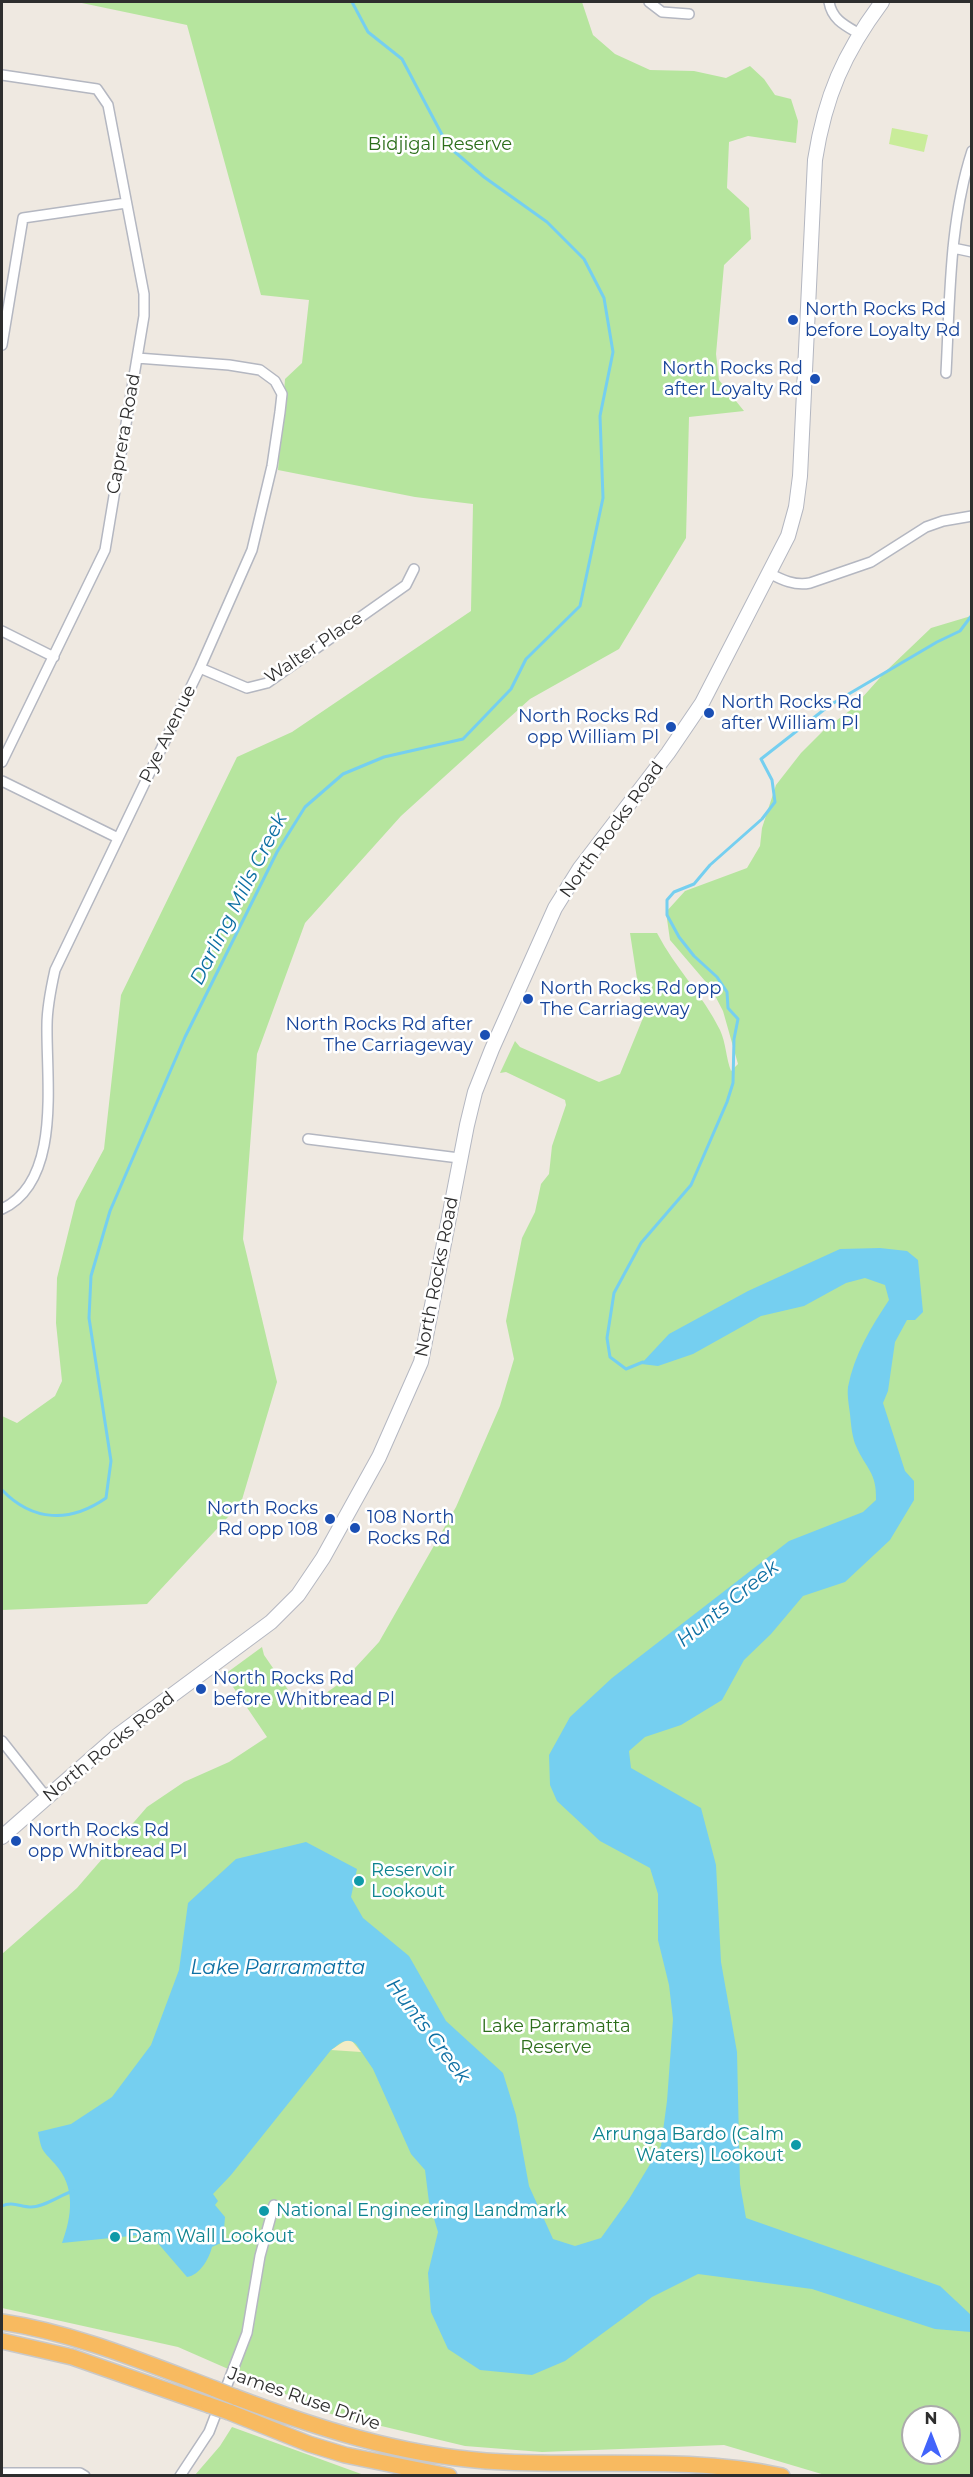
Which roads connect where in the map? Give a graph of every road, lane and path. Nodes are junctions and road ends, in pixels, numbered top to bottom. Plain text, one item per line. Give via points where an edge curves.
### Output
1 (649, 2) edge
2 (829, 2) edge
3 (882, 2) edge
4 (689, 14) dead end
5 (858, 33) junction
6 (2, 75) edge
7 (972, 152) edge
8 (126, 203) junction
9 (953, 248) junction
10 (972, 252) edge
11 (2, 345) edge
12 (137, 358) junction
13 (946, 373) dead end
14 (972, 516) edge
15 (414, 568) dead end
16 (769, 573) junction
17 (2, 631) edge
18 (54, 657) junction
19 (200, 668) junction
20 (2, 762) edge
21 (2, 781) edge
22 (118, 838) junction
23 (308, 1139) dead end
24 (459, 1158) junction
25 (2, 1209) edge
26 (2, 1741) edge
27 (47, 1798) junction
28 (2, 1837) edge
29 (274, 2205) dead end
30 (2, 2322) edge
31 (2, 2341) edge
32 (2, 2473) edge
33 (82, 2474) edge
34 (180, 2475) edge
35 (448, 2475) edge
36 (782, 2475) edge

1 - 4 street via 662,12
2 - 5 street via 841,24
3 - 5 main road, North Rocks Road
5 - 16 main road, North Rocks Road via 837,75 815,160 798,494 790,530
6 - 8 street, Caprera Road via 97,89 108,105
7 - 9 street via 962,182
8 - 11 street via 23,218
8 - 12 street, Caprera Road via 144,294
9 - 10 street
9 - 13 street
12 - 18 street, Caprera Road via 105,550
12 - 19 street, Pye Avenue via 260,370 275,381 282,394 272,466 252,550
14 - 16 street via 927,527 871,562 810,583 791,583
15 - 19 street, Walter Place via 406,585 267,683 247,688
16 - 24 main road, North Rocks Road via 686,728 580,868 555,908 475,1092
17 - 18 street
18 - 20 street, Caprera Road
19 - 22 street, Pye Avenue
21 - 22 street
22 - 25 street, Pye Avenue via 55,970 47,1018 48,1095 38,1169 21,1197
23 - 24 street
24 - 27 main road, North Rocks Road via 421,1362 379,1457 323,1558 298,1594 271,1622 117,1736
26 - 27 street
27 - 28 main road, North Rocks Road
29 - 34 street via 260,2256 247,2333 209,2432
30 - 36 highway, James Ruse Drive, bridge via 109,2349 348,2437 427,2454 521,2463 702,2465
31 - 35 highway, James Ruse Drive, bridge via 83,2360 345,2455
32 - 33 street

